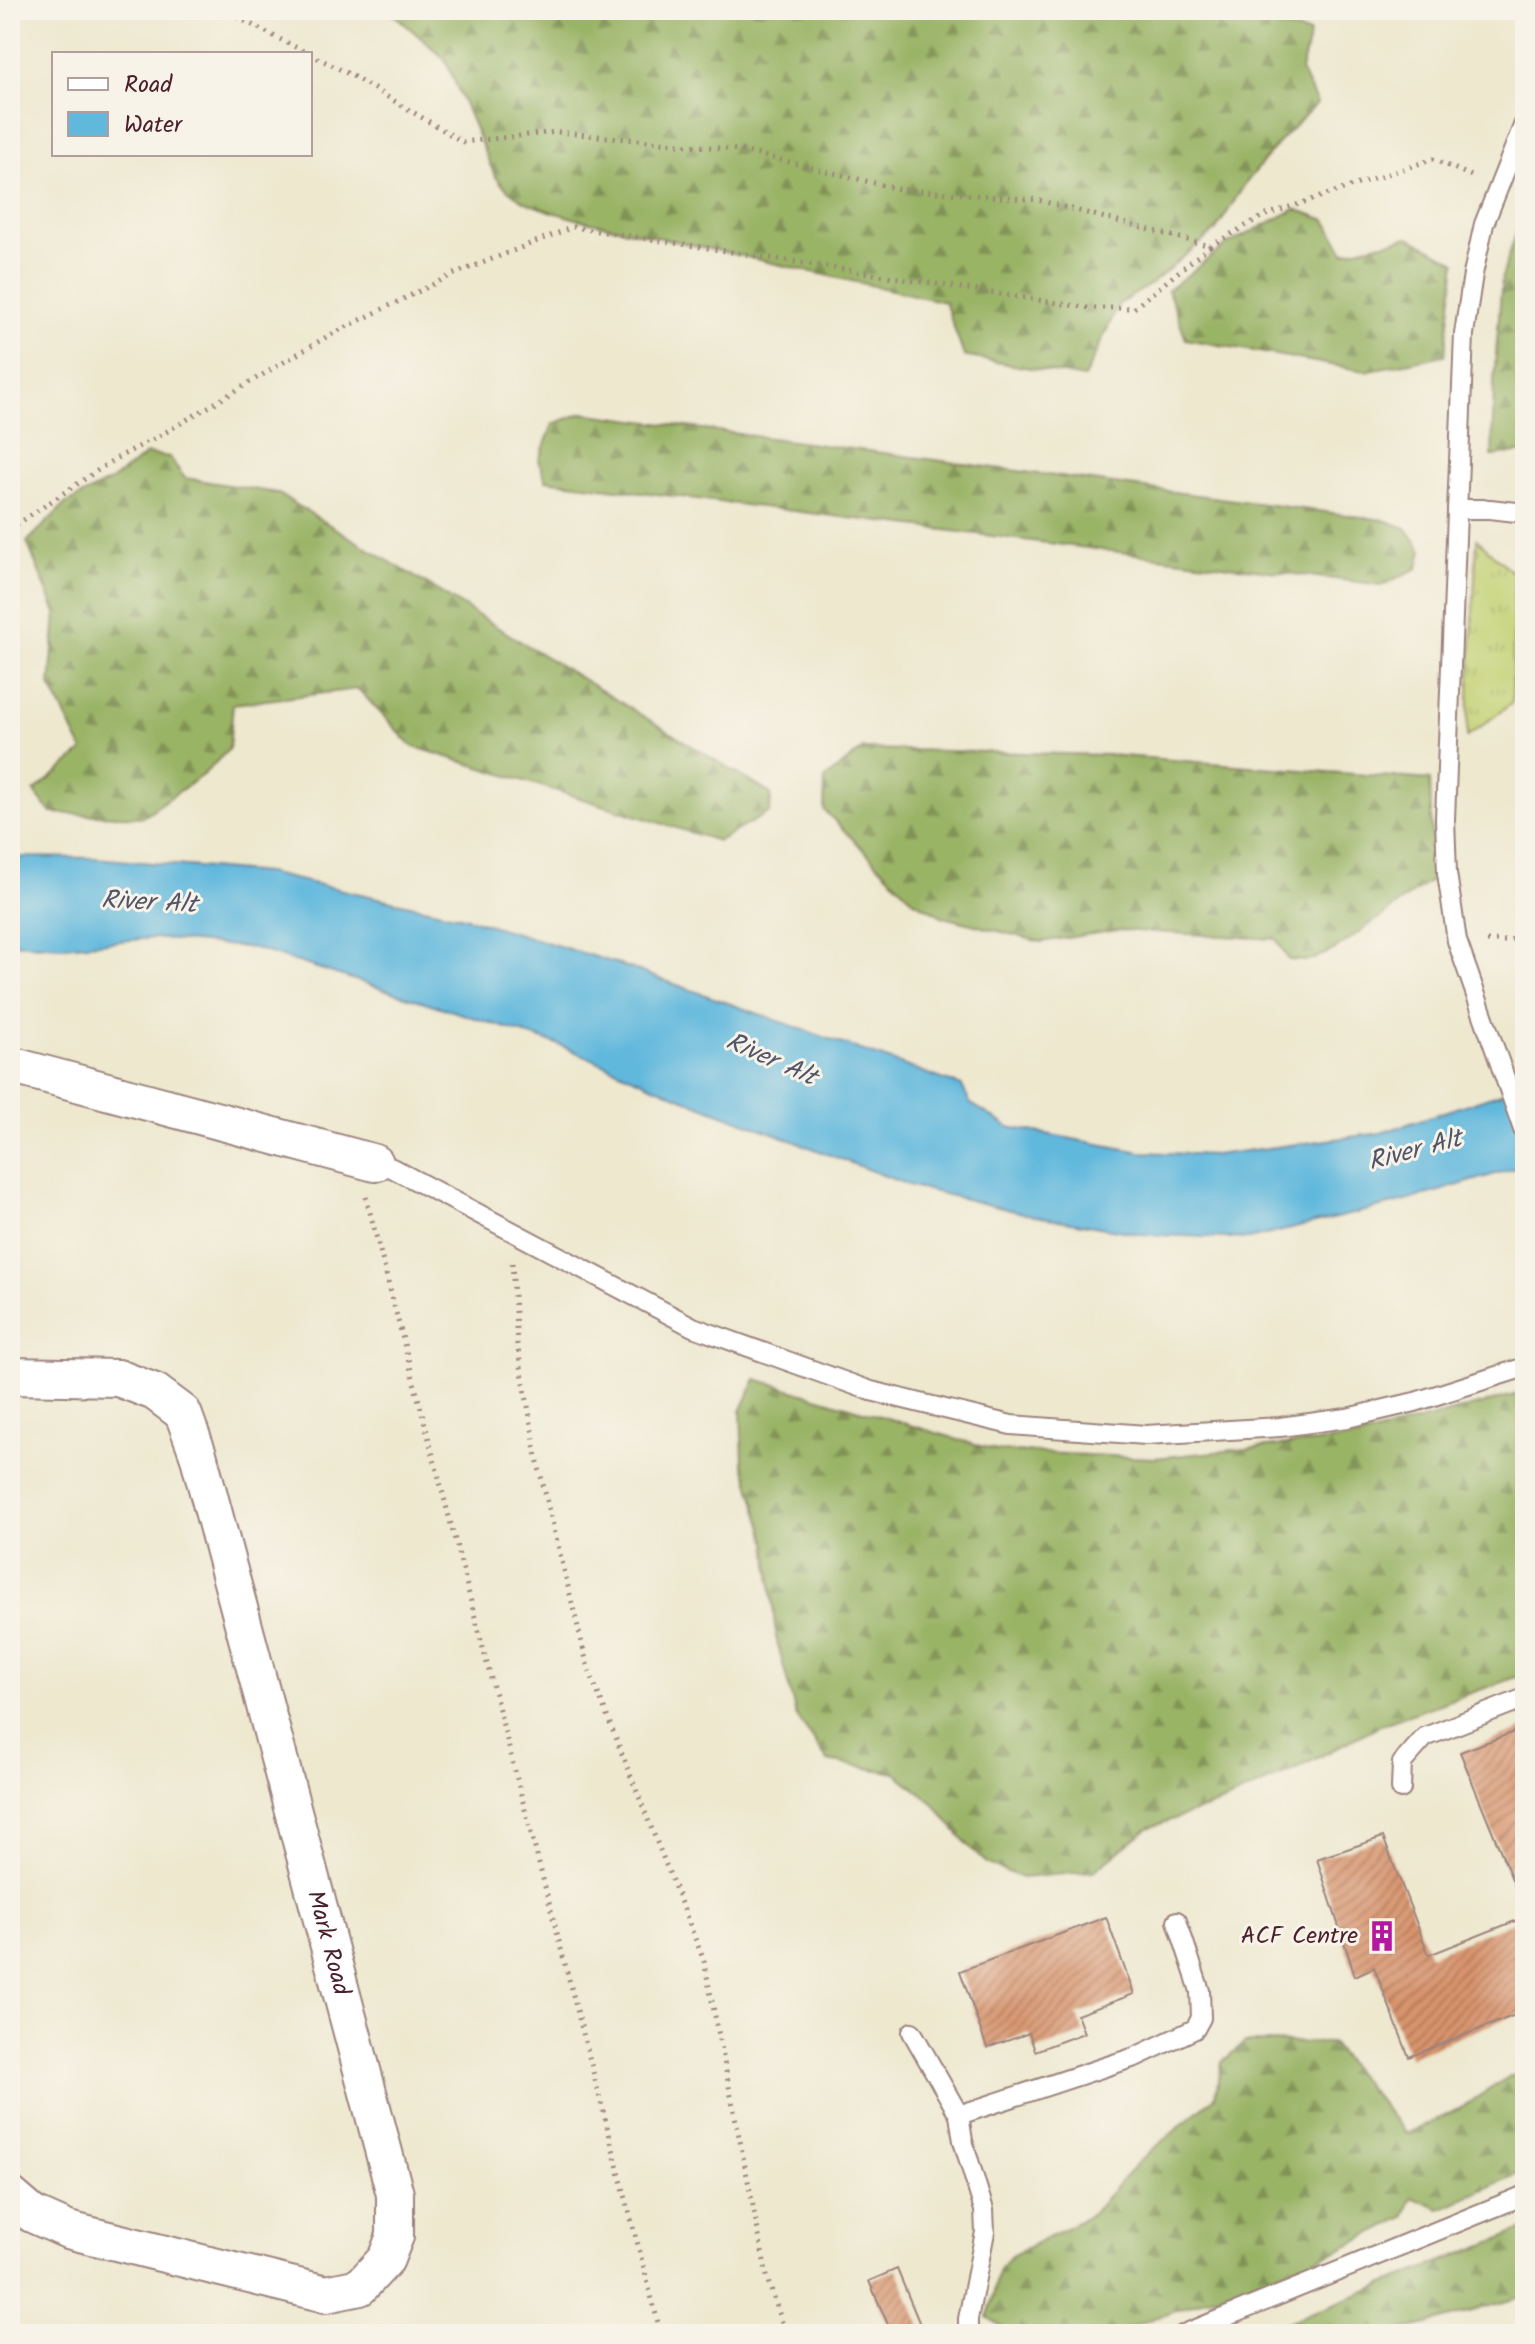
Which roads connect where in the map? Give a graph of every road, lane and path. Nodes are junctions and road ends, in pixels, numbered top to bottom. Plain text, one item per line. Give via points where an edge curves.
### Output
1 (223, 10) edge
2 (306, 52) edge
3 (312, 55) edge
4 (1525, 121) edge
5 (1498, 188) junction
6 (1210, 246) junction
7 (1457, 509) junction
8 (1525, 513) edge
9 (10, 529) edge
10 (1525, 935) edge
11 (1457, 941) junction
12 (10, 1065) edge
13 (1525, 1135) edge
14 (365, 1160) junction
15 (509, 1230) junction
16 (1525, 1367) edge
17 (10, 1376) edge
18 (1525, 1698) edge
19 (1401, 1789) dead end
20 (1177, 1921) dead end
21 (912, 2032) dead end
22 (959, 2115) junction
23 (10, 2195) edge
24 (1525, 2195) edge
25 (661, 2334) edge
26 (786, 2334) edge
27 (968, 2334) edge
28 (1184, 2334) edge

1 - 2 path
3 - 6 path via 463,142 557,132 739,150 899,189 1038,200
4 - 5 lane
5 - 6 path via 1433,159 1263,216
5 - 7 lane via 1484,224 1464,334
6 - 9 path via 1134,308 1089,308 573,227 452,275 328,336 113,460
7 - 8 lane
7 - 11 lane via 1445,819
10 - 11 path via 1507,941
11 - 13 lane
12 - 14 street
14 - 15 lane via 392,1168
14 - 25 path
15 - 16 lane via 693,1327 871,1391 1011,1425 1146,1435 1280,1427 1415,1402
15 - 26 path via 517,1344 539,1468 588,1668 704,1961 768,2281
17 - 23 street, Mark Road via 118,1378 155,1392 183,1413 395,2194 395,2236 386,2259 360,2287 326,2294 68,2230 32,2214
18 - 19 lane via 1425,1737 1402,1763
20 - 22 lane via 1200,1991 1201,2018 1195,2029 1135,2057
21 - 22 lane
22 - 27 lane via 985,2232
24 - 28 lane

